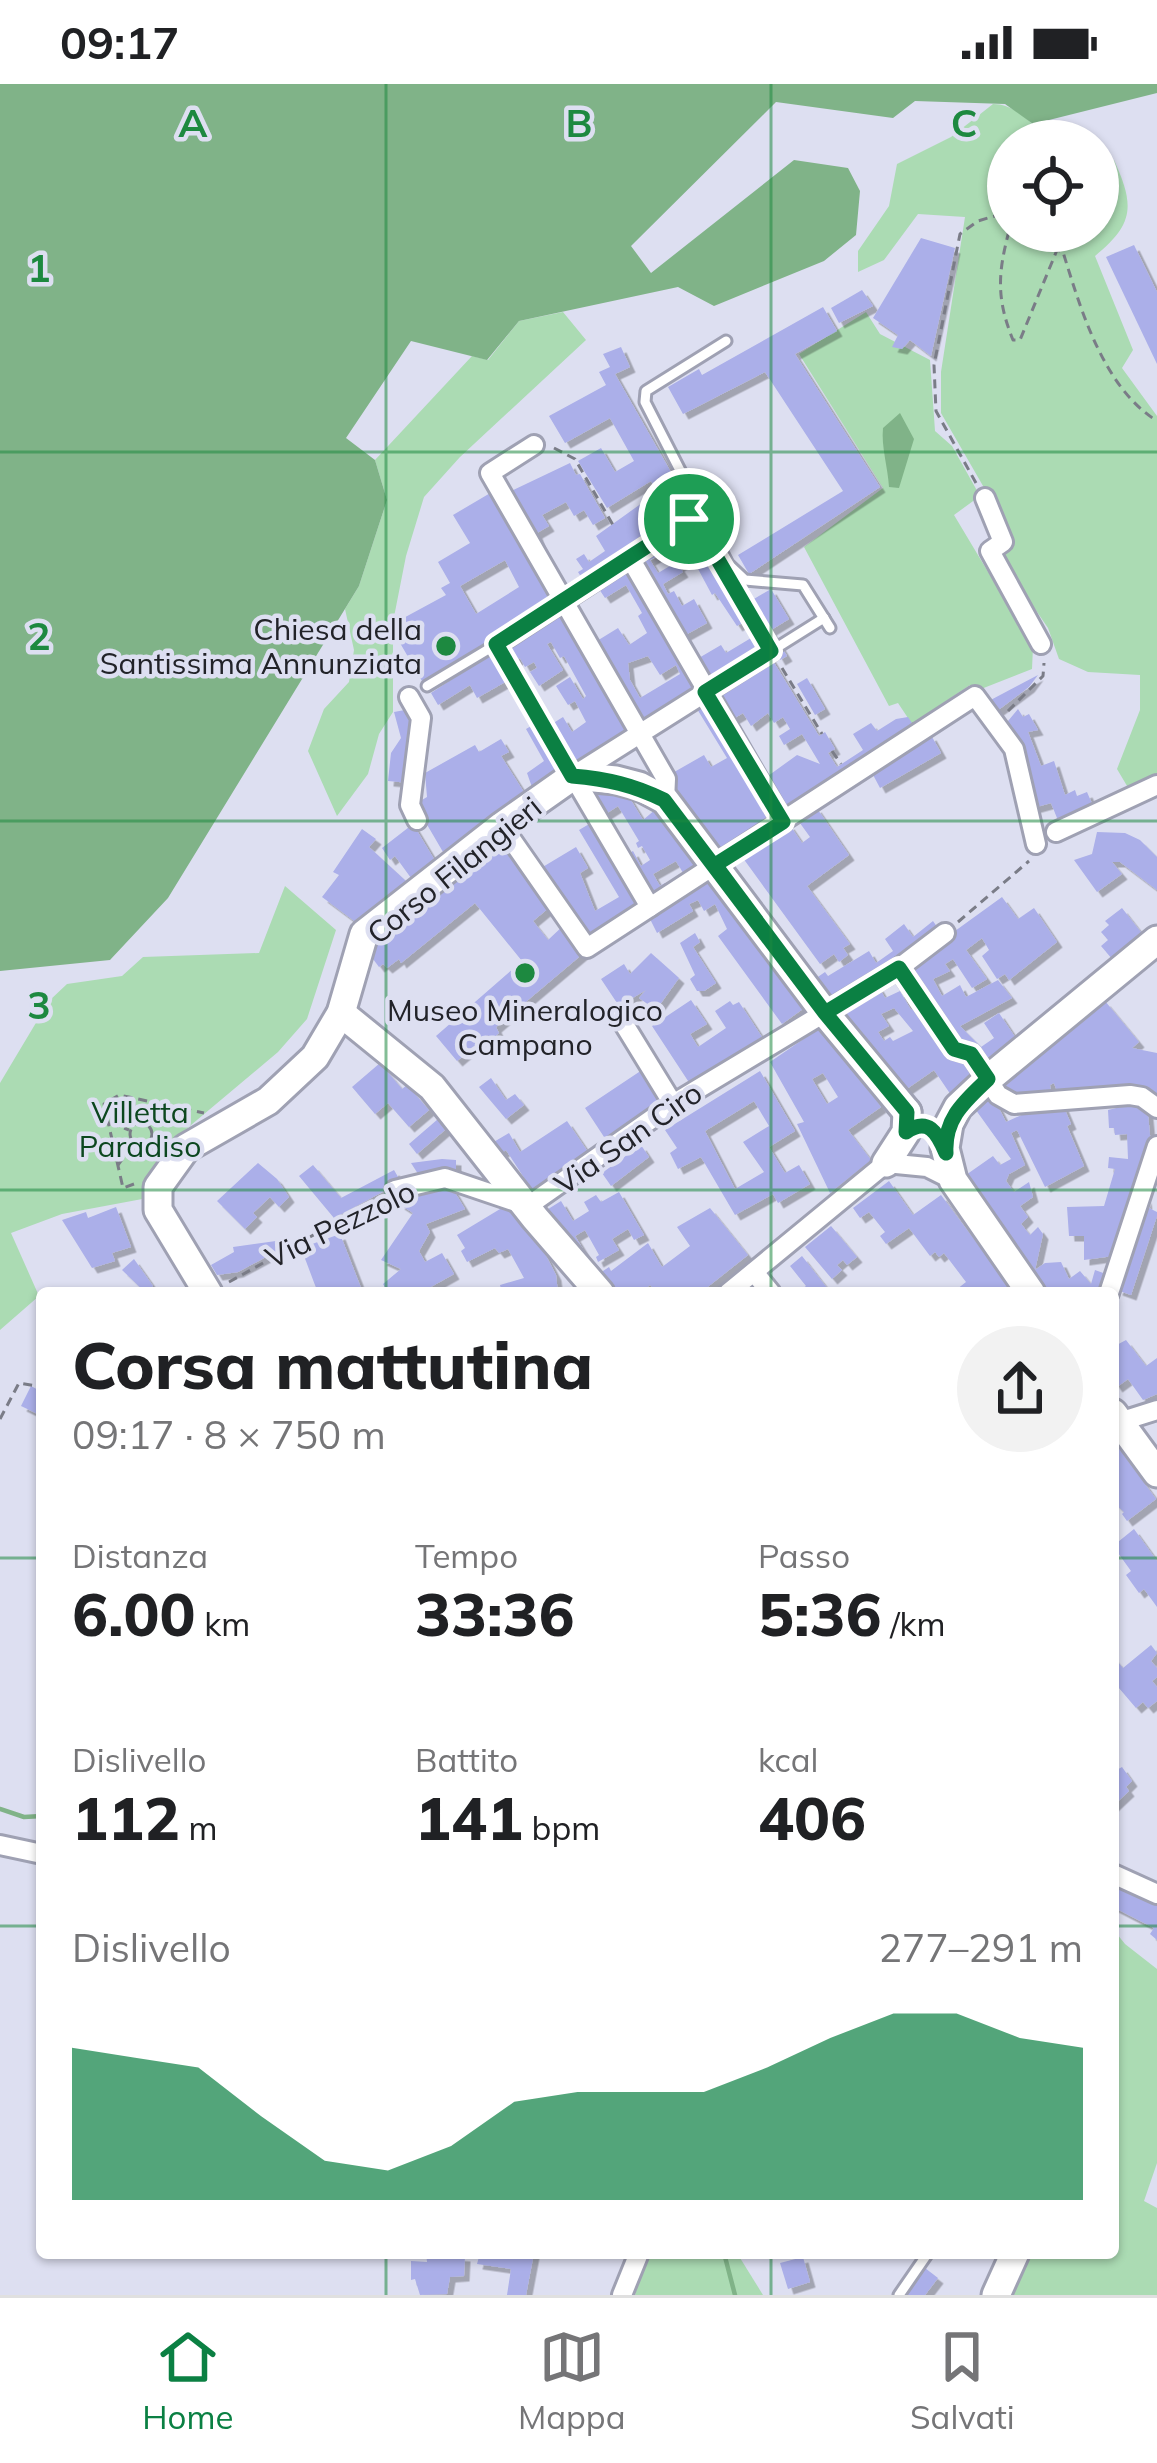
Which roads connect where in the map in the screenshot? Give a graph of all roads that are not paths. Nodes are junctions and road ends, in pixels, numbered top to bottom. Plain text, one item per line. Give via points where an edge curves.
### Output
1 (726, 341) dead end
2 (534, 446) dead end
3 (985, 499) road end
4 (714, 504) dead end
5 (695, 516) junction
6 (630, 558) junction
7 (566, 601) junction
8 (496, 644) joint
9 (1041, 644) road end
10 (775, 648) joint
11 (427, 686) dead end
12 (705, 692) junction
13 (411, 695) dead end
14 (640, 733) junction
15 (572, 776) junction
16 (1157, 785) edge
17 (664, 800) junction
18 (418, 820) dead end
19 (783, 822) junction
20 (502, 826) junction
21 (1056, 832) dead end
22 (1036, 844) road end
23 (715, 865) junction
24 (650, 907) junction
25 (945, 933) road end
26 (1157, 940) edge
27 (899, 968) junction
28 (341, 1012) junction
29 (825, 1013) junction
30 (620, 1016) dead end
31 (988, 1079) junction
32 (673, 1104) junction
33 (958, 1107) junction
34 (1157, 1108) edge
35 (906, 1122) junction
36 (1157, 1146) edge
37 (886, 1163) junction
38 (949, 1166) junction
39 (395, 1190) road end
40 (528, 1206) junction
41 (754, 1272) junction
42 (211, 1287) edge
43 (595, 1287) edge
44 (735, 1287) edge
45 (766, 1287) edge
46 (1027, 1287) edge
47 (1111, 1287) edge
48 (1157, 1409) edge
49 (1119, 1419) edge
50 (1119, 1425) edge
51 (1157, 1473) edge
52 (0, 1845) edge
53 (36, 1853) edge
54 (1119, 1877) edge
55 (1157, 1894) edge
56 (637, 2259) edge
57 (924, 2259) edge
58 (1012, 2259) edge
59 (622, 2295) edge
60 (899, 2295) edge
61 (996, 2295) edge

1 - 5 lane via 646,391
2 - 7 street via 490,473
3 - 9 street via 1003,542 990,550
4 - 5 lane
5 - 6 street
5 - 10 lane via 745,580 803,585 827,623
6 - 7 street
6 - 12 street
7 - 8 street
7 - 14 street
8 - 11 lane
10 - 12 street
12 - 14 street
12 - 19 street
13 - 18 street via 421,718 410,805
14 - 15 street
14 - 17 street via 665,779
15 - 17 street, Corso Filangieri via 640,786
15 - 20 street, Corso Filangieri
15 - 24 street
16 - 21 street
17 - 23 street
19 - 22 street via 975,696 1014,749
19 - 23 street
20 - 24 street via 587,948
20 - 28 street, Corso Filangieri via 364,934
23 - 24 street
23 - 29 street
25 - 27 street, Via San Ciro
26 - 31 street
27 - 29 street, Via San Ciro
27 - 31 street via 954,1049 971,1054
28 - 40 street via 432,1087
28 - 42 street, Corso Filangieri via 297,1078 186,1148 158,1187 158,1210
29 - 32 street, Via San Ciro
29 - 35 street
30 - 32 street
31 - 33 street
31 - 34 street via 1014,1104 1130,1096
32 - 40 street, Via San Ciro
33 - 35 street
33 - 38 street via 949,1124
35 - 37 street
35 - 38 street via 935,1131
36 - 47 street
37 - 38 street
37 - 41 street
38 - 46 street
39 - 40 street, Via Pezzolo via 446,1178
40 - 43 street, Via San Ciro
41 - 44 street
41 - 45 street
48 - 49 street
50 - 51 street
52 - 53 street
54 - 55 street
56 - 59 street
57 - 60 lane
58 - 61 street

